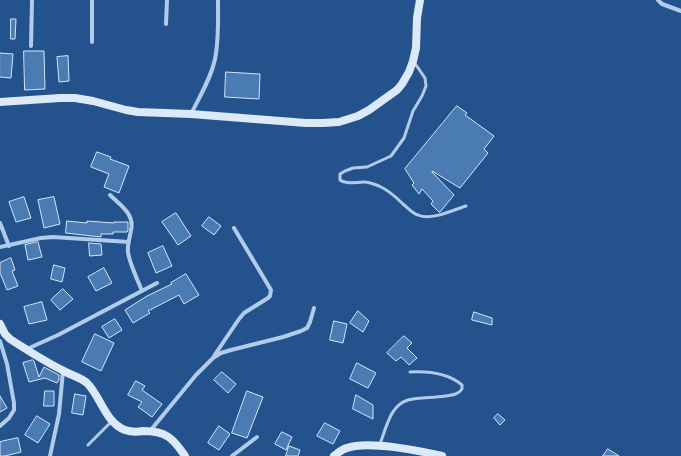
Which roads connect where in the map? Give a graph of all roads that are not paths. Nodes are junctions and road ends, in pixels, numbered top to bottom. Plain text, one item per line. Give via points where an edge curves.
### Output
1 (32, 0) edge
2 (92, 0) edge
3 (167, 0) edge
4 (218, 0) edge
5 (420, 0) edge
6 (658, 0) edge
7 (681, 11) edge
8 (166, 24) dead end
9 (92, 42) dead end
10 (31, 46) dead end
11 (414, 61) junction
12 (0, 102) edge
13 (191, 114) junction
14 (110, 195) dead end
15 (466, 206) dead end
16 (0, 223) edge
17 (234, 228) dead end
18 (129, 242) junction
19 (9, 246) junction
20 (0, 247) edge
21 (157, 283) dead end
22 (142, 291) junction
23 (314, 308) dead end
24 (0, 324) edge
25 (2, 338) edge
26 (27, 350) junction
27 (212, 358) junction
28 (63, 371) junction
29 (410, 372) dead end
30 (112, 421) junction
31 (0, 426) edge
32 (150, 431) junction
33 (257, 437) dead end
34 (88, 445) dead end
35 (380, 446) junction
36 (50, 456) edge
37 (185, 456) edge
38 (232, 456) edge
39 (334, 456) edge
40 (442, 456) edge

1 - 10 street
2 - 9 street
3 - 8 street
4 - 13 street via 215,60
5 - 11 street
6 - 7 street
11 - 13 street via 410,72 397,90 369,110 340,122 306,123
11 - 15 lane via 425,78 426,86 413,111 404,138 390,156 367,167 345,171 340,174 340,180 379,186 422,216 430,217
12 - 13 street via 75,98 138,112
14 - 18 street via 127,212 131,220
16 - 19 street
17 - 27 street via 271,290 270,296 244,313
18 - 19 street via 53,237
18 - 22 street via 128,252
19 - 20 street
21 - 22 street
22 - 26 street
23 - 27 street via 307,328 301,331 221,353
24 - 25 street
25 - 26 street via 10,339
25 - 31 street via 14,410
26 - 28 street
27 - 32 street
28 - 30 street via 86,383
28 - 36 street via 59,414
29 - 35 lane via 432,372 449,377 462,385 462,389 454,395 400,404 388,420
30 - 32 street via 126,430
30 - 34 lane
32 - 37 street via 168,436
33 - 38 street
35 - 39 street via 353,446
35 - 40 street

